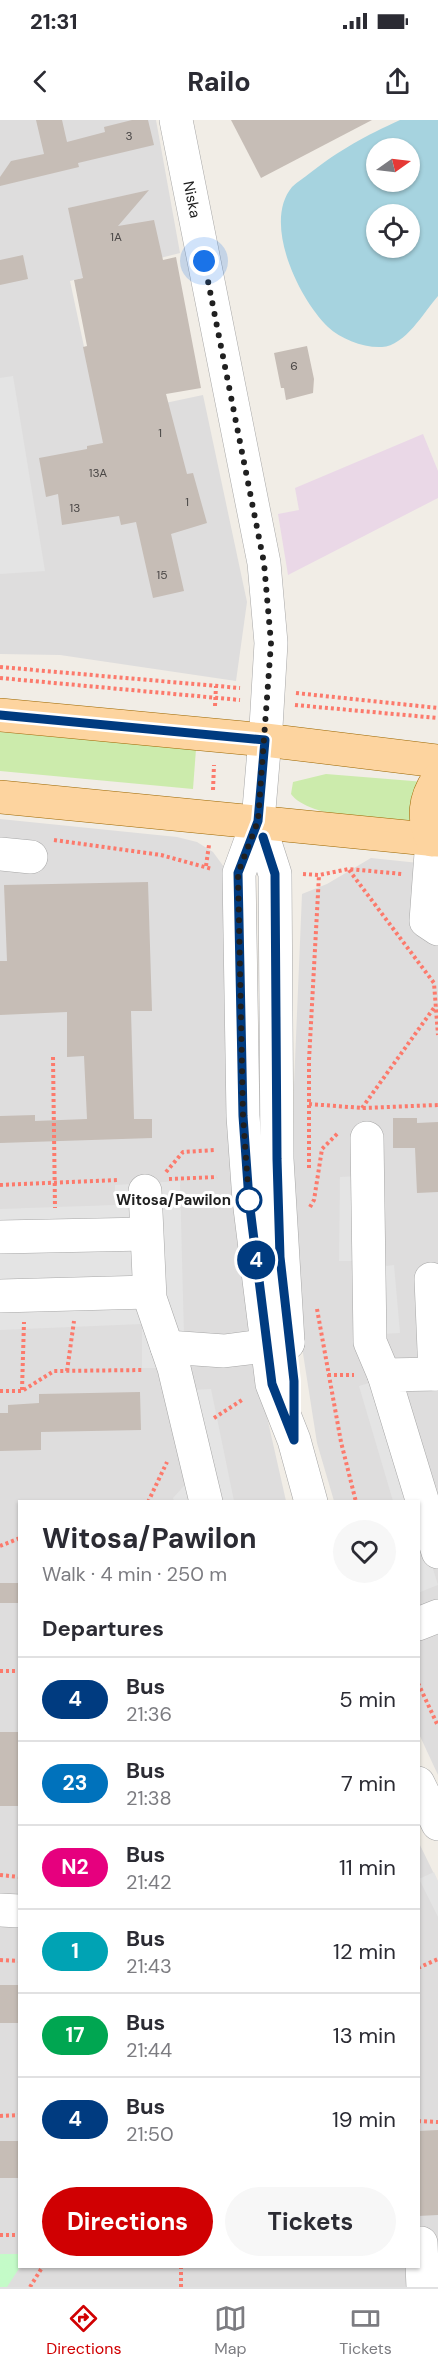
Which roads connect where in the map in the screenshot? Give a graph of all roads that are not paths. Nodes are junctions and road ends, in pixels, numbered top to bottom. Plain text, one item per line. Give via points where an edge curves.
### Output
1 (176, 120) edge
2 (0, 715) edge
3 (265, 740) junction
4 (438, 761) edge
5 (438, 779) edge
6 (0, 797) edge
7 (258, 821) junction
8 (435, 840) edge
9 (438, 929) edge
10 (358, 1122) road end
11 (134, 1186) road end
12 (147, 1234) junction
13 (0, 1237) edge
14 (431, 1279) dead end
15 (149, 1292) junction
16 (13, 1296) edge
17 (277, 1345) junction
18 (157, 1358) junction
19 (436, 1374) edge
20 (384, 1375) junction
21 (205, 1500) edge
22 (310, 1500) edge
23 (438, 1552) edge
24 (438, 1616) edge
25 (420, 1623) edge
26 (420, 1791) edge
27 (438, 1824) edge
28 (0, 1910) edge
29 (18, 1911) edge
30 (426, 2245) edge
31 (423, 2287) edge

1 - 3 street, Niska via 264,563 271,643
2 - 3 main road
3 - 4 main road
3 - 7 street, Niska
5 - 8 main road via 425,808 426,825
6 - 7 main road
7 - 8 main road
7 - 17 street via 275,874 280,1257
8 - 9 street via 426,921
10 - 20 street via 370,1342
11 - 12 street
12 - 13 street
12 - 15 street
14 - 19 street
15 - 16 street
15 - 18 street
17 - 18 street
17 - 22 street via 272,1384 294,1440
18 - 21 street
19 - 20 street
20 - 23 street
24 - 25 street
26 - 27 street
28 - 29 street
30 - 31 street

